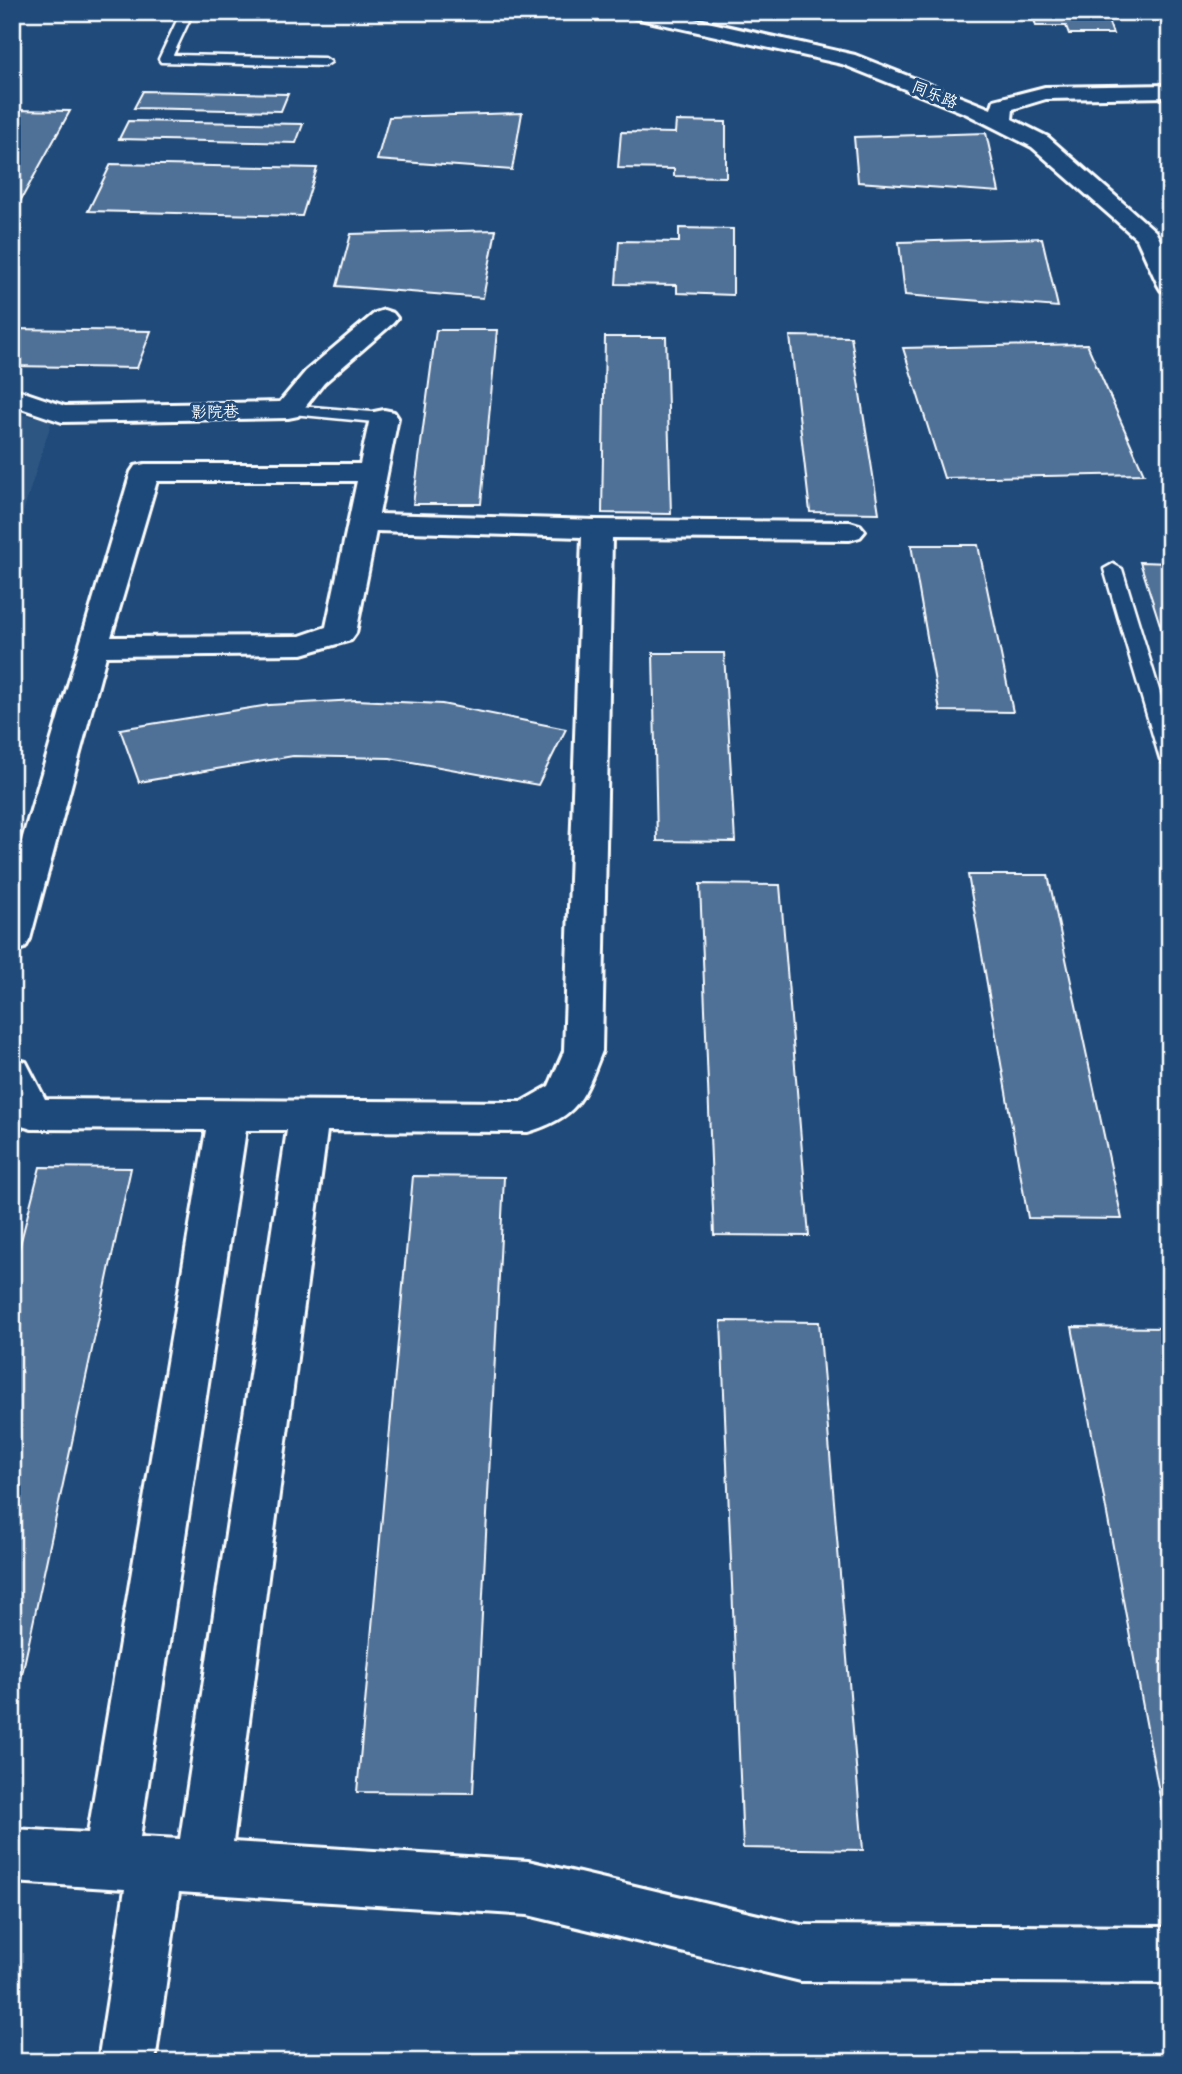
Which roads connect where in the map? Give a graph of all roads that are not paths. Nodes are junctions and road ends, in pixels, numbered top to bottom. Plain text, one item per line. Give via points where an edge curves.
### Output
1 (187, 12) edge
2 (635, 12) edge
3 (325, 62) dead end
4 (1170, 91) edge
5 (1001, 122) junction
6 (1170, 285) edge
7 (384, 318) dead end
8 (12, 396) edge
9 (288, 410) junction
10 (384, 418) joint
11 (373, 473) junction
12 (363, 522) junction
13 (597, 529) junction
14 (850, 531) dead end
15 (1113, 569) dead end
16 (93, 647) junction
17 (1170, 759) edge
18 (12, 939) edge
19 (12, 1072) edge
20 (228, 1115) junction
21 (309, 1115) junction
22 (12, 1855) edge
23 (156, 1864) junction
24 (1170, 1955) edge
25 (126, 2062) edge

1 - 3 lane via 165,59
2 - 5 street, 同乐路 via 848,59
4 - 5 street via 1045,93 1002,105
5 - 6 street, 同乐路 via 1040,142 1147,236
7 - 9 street via 315,377
8 - 9 street, 影院巷 via 62,414
9 - 10 lane
10 - 11 street
11 - 12 street
11 - 16 street via 145,472
12 - 13 street
12 - 16 street via 340,633 302,645
13 - 14 street
13 - 21 street via 583,1051 565,1095 528,1117
15 - 17 lane
16 - 18 street
19 - 20 street via 32,1114
20 - 21 street
20 - 23 street
21 - 23 street
22 - 23 street
23 - 24 street via 528,1888 802,1953
23 - 25 street

